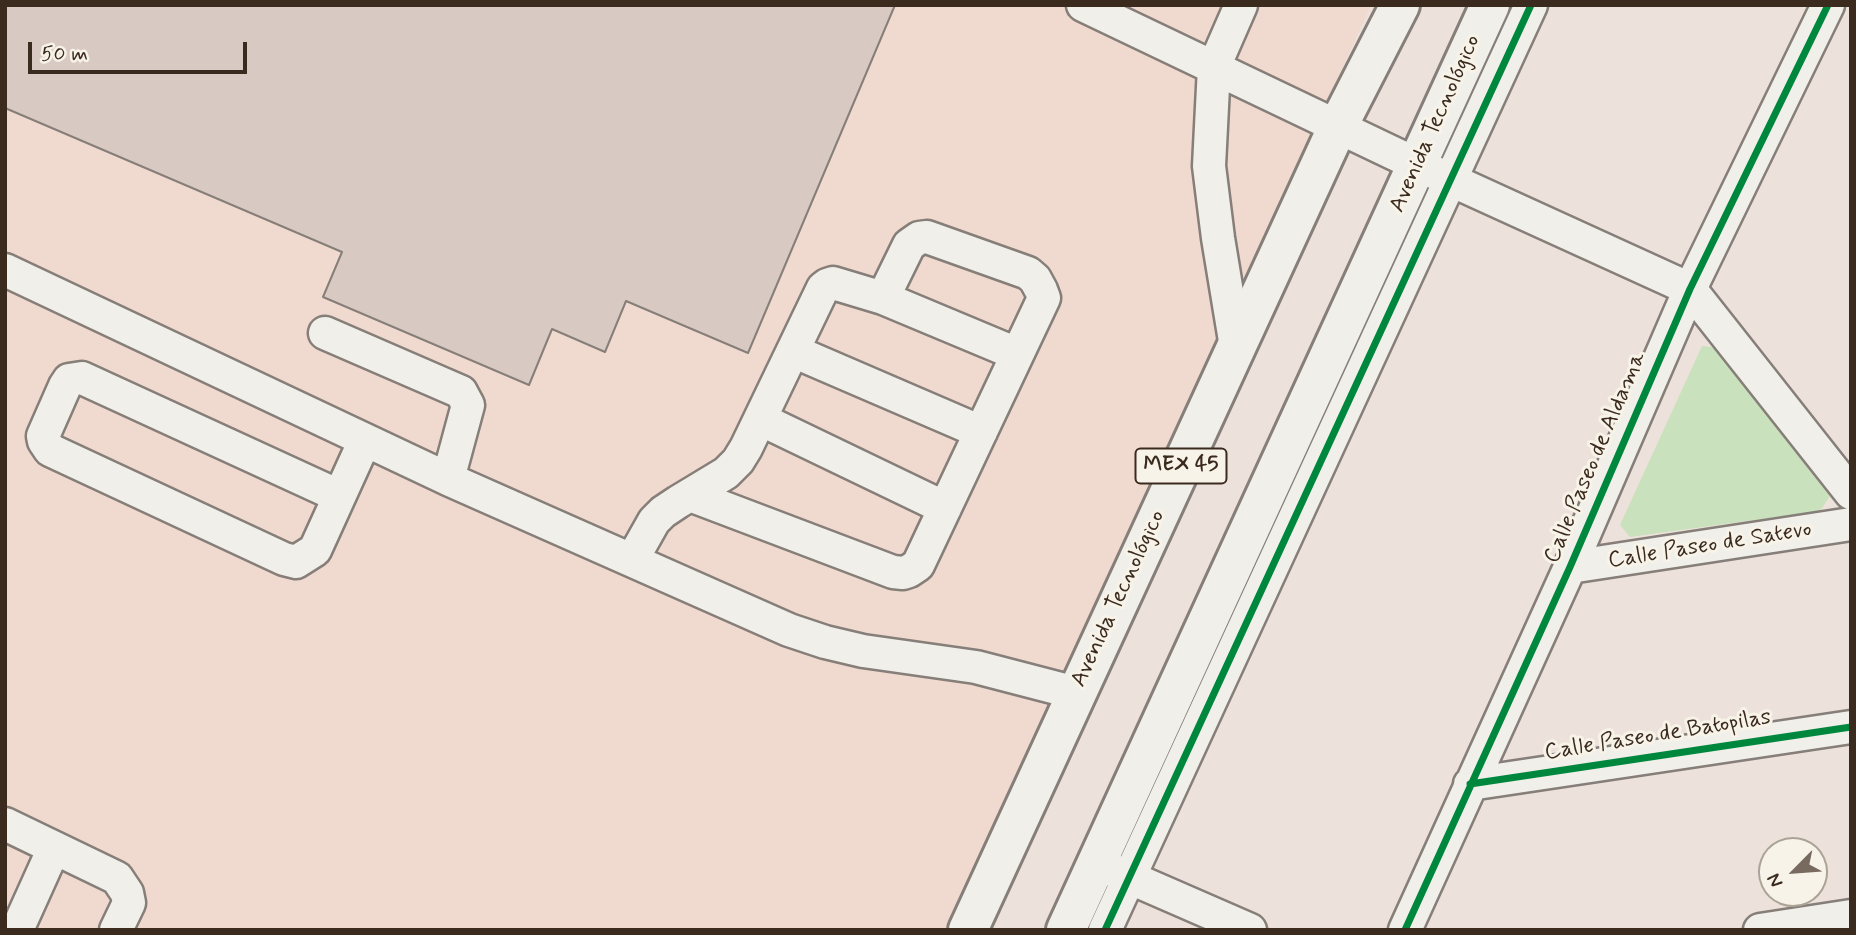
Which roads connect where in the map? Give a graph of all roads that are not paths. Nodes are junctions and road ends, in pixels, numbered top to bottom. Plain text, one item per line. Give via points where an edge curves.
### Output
1 (1083, 5) edge
2 (1400, 5) edge
3 (1490, 5) edge
4 (1531, 5) edge
5 (1828, 5) edge
6 (1236, 7) edge
7 (1214, 67) junction
8 (1338, 126) junction
9 (1418, 165) junction
10 (1452, 180) junction
11 (5, 270) edge
12 (1690, 289) junction
13 (883, 298) junction
14 (325, 333) dead end
15 (1236, 347) junction
16 (793, 351) junction
17 (1017, 354) junction
18 (760, 419) junction
19 (981, 432) junction
20 (365, 440) junction
21 (448, 479) junction
22 (1851, 493) edge
23 (690, 495) junction
24 (340, 496) junction
25 (945, 508) junction
26 (1851, 524) edge
27 (632, 560) junction
28 (1570, 567) junction
29 (1076, 692) junction
30 (1851, 727) edge
31 (1470, 784) junction
32 (5, 824) edge
33 (54, 848) junction
34 (1112, 870) junction
35 (1851, 916) edge
36 (17, 930) edge
37 (116, 930) edge
38 (968, 930) edge
39 (1066, 930) edge
40 (1105, 930) edge
41 (1250, 930) edge
42 (1405, 930) edge
43 (1760, 930) edge

1 - 7 street
2 - 8 main road, Avenida Tecnológico / MEX 45
3 - 9 main road, Avenida Tecnológico
4 - 10 street
5 - 12 street, Calle Paseo de Aldama
6 - 7 street
7 - 8 street
7 - 15 street via 1209,166
8 - 9 street
8 - 15 main road, Avenida Tecnológico / MEX 45
9 - 10 street
9 - 34 main road, Avenida Tecnológico
10 - 12 street
10 - 34 street
11 - 20 street
12 - 22 street
12 - 28 street, Calle Paseo de Aldama
13 - 16 street via 827,285
13 - 17 street
13 - 17 street via 909,245 919,238 1027,274 1035,279 1044,298
14 - 21 street via 461,392 468,405
15 - 29 main road, Avenida Tecnológico / MEX 45
16 - 18 street
16 - 19 street
17 - 19 street
18 - 23 street via 738,461 726,474
18 - 25 street
19 - 25 street
20 - 21 street
20 - 24 street
21 - 27 street
23 - 25 street via 903,573 918,565
23 - 27 street via 654,521
24 - 24 street via 315,550 296,562 50,450 44,436 65,386 69,380 82,378
26 - 28 street, Calle Paseo de Satevo
27 - 29 street via 825,642 976,667
28 - 31 street, Calle Paseo de Aldama
29 - 38 main road, Avenida Tecnológico / MEX 45
30 - 31 street, Calle Paseo de Batopilas
31 - 42 street, Calle Paseo de Aldama
32 - 33 street
33 - 36 street
33 - 37 street via 117,878 128,902
34 - 39 main road, Avenida Tecnológico
34 - 40 street
34 - 41 street
35 - 43 street

